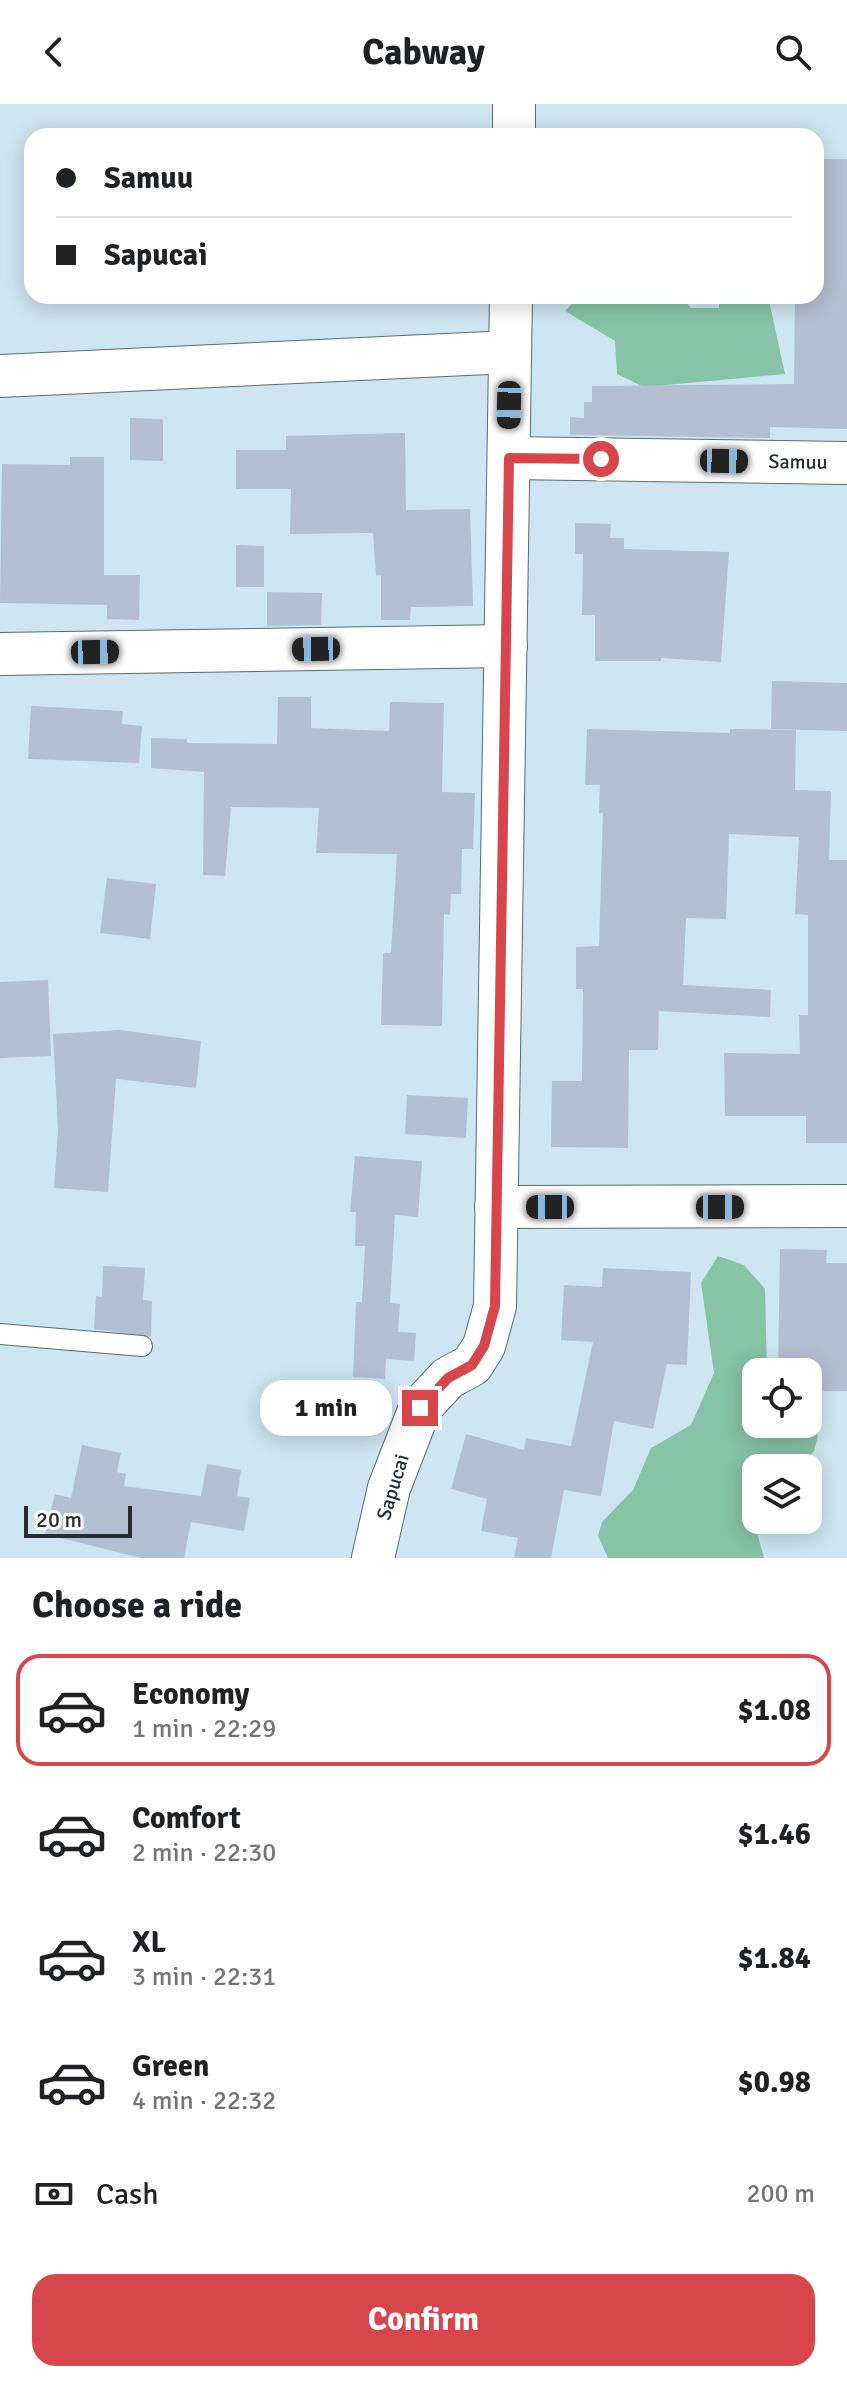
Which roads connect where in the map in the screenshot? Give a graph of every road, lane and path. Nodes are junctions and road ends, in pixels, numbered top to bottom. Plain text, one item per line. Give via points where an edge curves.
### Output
1 (514, 104) edge
2 (514, 128) edge
3 (511, 304) edge
4 (510, 352) junction
5 (0, 376) edge
6 (509, 458) junction
7 (847, 463) edge
8 (506, 646) junction
9 (0, 654) edge
10 (847, 1206) edge
11 (496, 1207) junction
12 (0, 1334) edge
13 (142, 1346) dead end
14 (373, 1558) edge

1 - 2 street
3 - 4 street, Sapucai
4 - 5 street
4 - 6 street, Sapucai
6 - 7 street, Samuu
6 - 8 street, Sapucai
8 - 9 street
8 - 11 street, Sapucai
10 - 11 street
11 - 14 street, Sapucai via 495,1306 484,1346 472,1365 448,1378 420,1408 389,1488
12 - 13 lane

